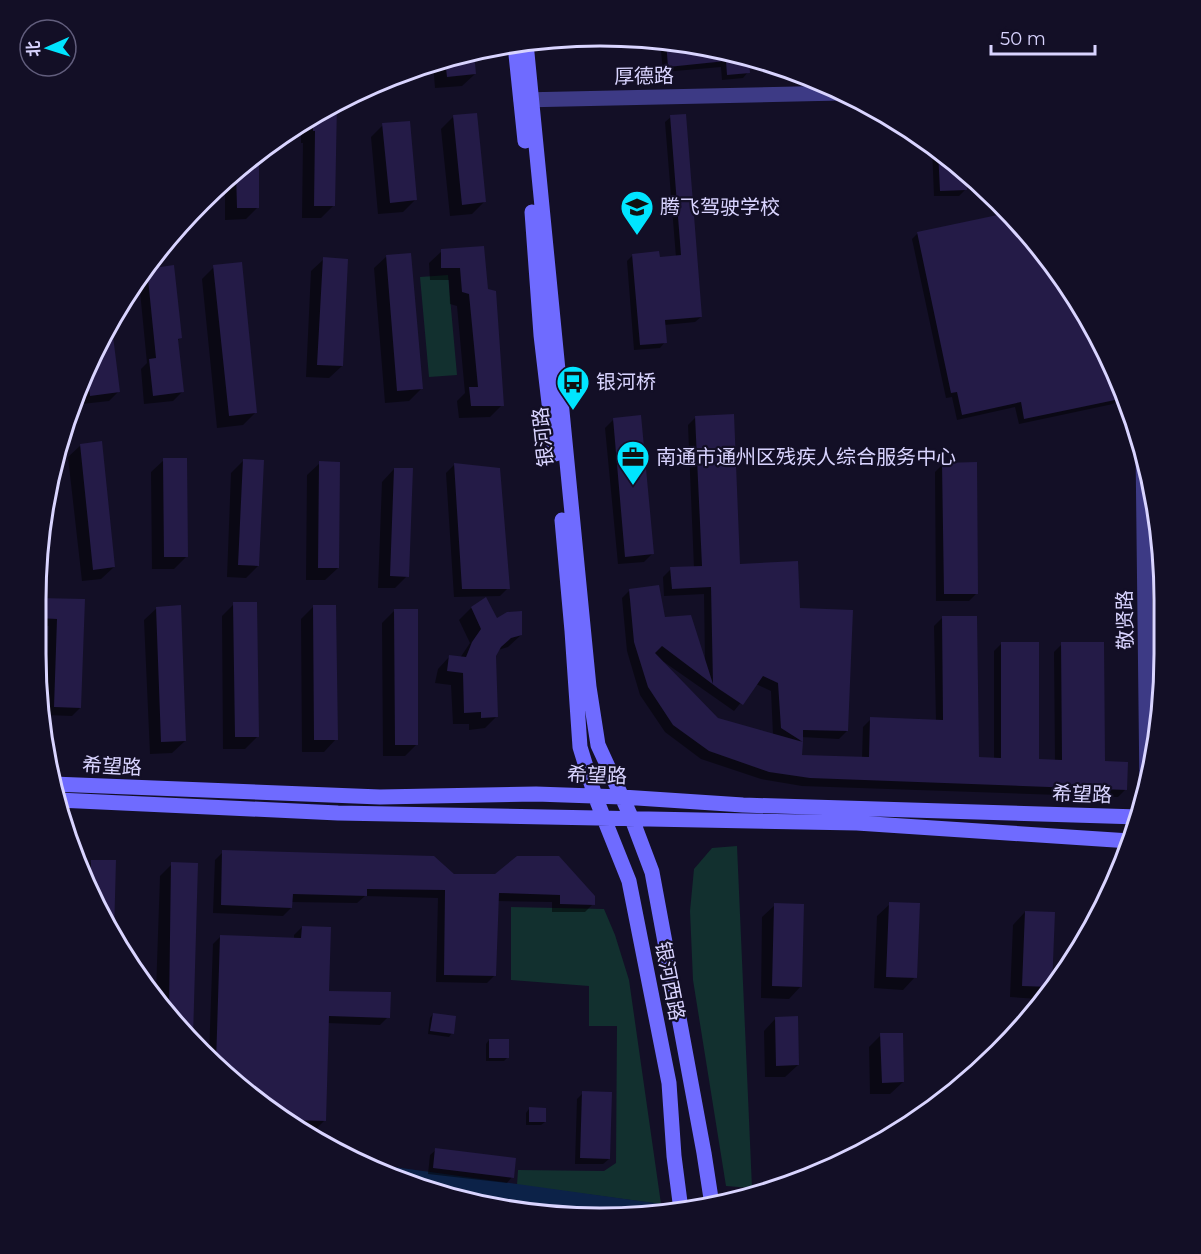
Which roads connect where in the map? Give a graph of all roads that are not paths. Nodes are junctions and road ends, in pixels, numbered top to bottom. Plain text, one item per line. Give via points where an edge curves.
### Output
1 (526, 51) edge
2 (517, 53) edge
3 (823, 93) edge
4 (526, 100) junction
5 (1143, 490) edge
6 (1146, 747) edge
7 (62, 784) edge
8 (595, 796) junction
9 (622, 796) junction
10 (66, 800) edge
11 (604, 817) junction
12 (1130, 817) edge
13 (632, 819) junction
14 (1122, 840) edge
15 (711, 1197) edge
16 (680, 1202) edge

1 - 4 main road, 银河路
2 - 4 main road, 银河路
3 - 4 street, 厚德路
4 - 8 main road, 银河路 via 541,335 571,619 580,747
4 - 9 main road, 银河路 via 589,687 598,745
5 - 6 street, 敬贤路
7 - 8 main road, 希望路 via 380,797
8 - 9 main road, 希望路
8 - 11 main road, 银河路
9 - 12 main road, 希望路 via 743,805
9 - 13 main road, 银河路
10 - 11 main road, 希望路 via 338,813
11 - 13 main road, 希望路
11 - 16 main road, 银河西路 via 629,882 669,1083
13 - 14 main road, 希望路 via 857,823
13 - 15 main road, 银河西路 via 652,872

